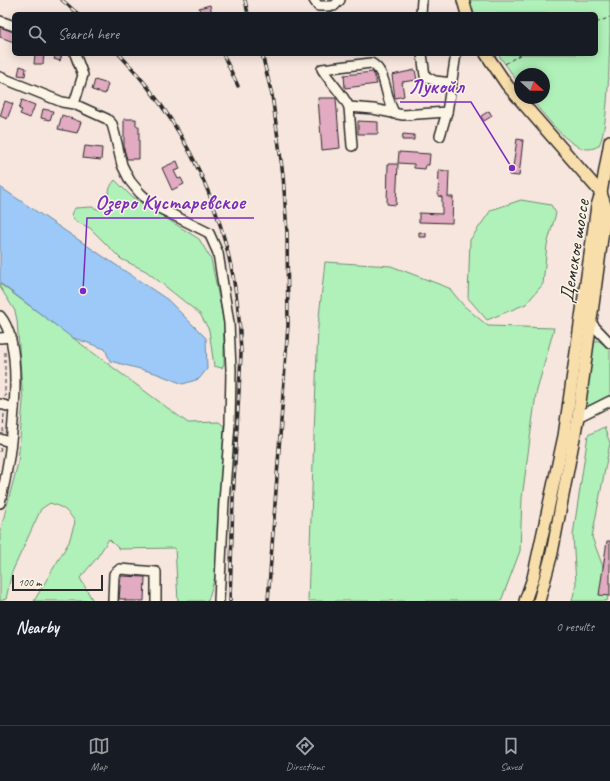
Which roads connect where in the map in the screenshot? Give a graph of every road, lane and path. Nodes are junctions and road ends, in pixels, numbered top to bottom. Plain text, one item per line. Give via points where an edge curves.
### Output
1 (314, 0) edge
2 (340, 0) edge
3 (422, 0) edge
4 (422, 12) edge
5 (610, 17) edge
6 (0, 20) edge
7 (598, 22) edge
8 (12, 25) edge
9 (76, 56) edge
10 (422, 56) edge
11 (456, 56) edge
12 (487, 56) edge
13 (518, 56) edge
14 (497, 70) junction
15 (0, 77) edge
16 (452, 83) junction
17 (74, 104) junction
18 (349, 107) junction
19 (447, 112) junction
20 (395, 114) junction
21 (440, 136) dead end
22 (610, 140) edge
23 (352, 146) dead end
24 (609, 155) edge
25 (602, 193) junction
26 (0, 316) edge
27 (591, 323) junction
28 (11, 337) junction
29 (0, 338) edge
30 (610, 343) edge
31 (5, 352) dead end
32 (610, 401) edge
33 (6, 406) edge
34 (578, 417) junction
35 (4, 440) edge
36 (0, 452) edge
37 (1, 491) edge
38 (0, 503) edge
39 (113, 601) edge
40 (156, 601) edge
41 (219, 601) edge
42 (525, 601) edge
43 (539, 601) edge

1 - 2 street via 318,6 334,6
3 - 4 street
5 - 7 path
6 - 8 street
9 - 17 street via 84,76
10 - 16 street via 425,76 435,81
11 - 16 street
12 - 14 main road
13 - 14 path
14 - 25 main road via 507,85
15 - 17 street via 62,102
16 - 19 street
17 - 41 street via 100,115 112,124 122,165 140,193 153,205 209,233 218,253 229,323 231,370
18 - 20 street
18 - 20 street via 322,69 371,63 377,66 383,75 389,105
18 - 23 street
19 - 20 street
19 - 21 street
22 - 24 main road
24 - 25 main road
25 - 27 main road, Демское шоссе via 606,208
25 - 42 main road, Демское шоссе via 597,206 564,436 533,578
26 - 28 street via 7,324
27 - 30 street
27 - 34 main road, Демское шоссе
28 - 29 street
28 - 33 street via 14,373
31 - 33 path
32 - 34 street
33 - 35 street
33 - 35 path
34 - 43 main road, Демское шоссе via 552,554
35 - 36 path
35 - 37 street
37 - 38 street
39 - 40 street via 114,574 120,569 156,572

